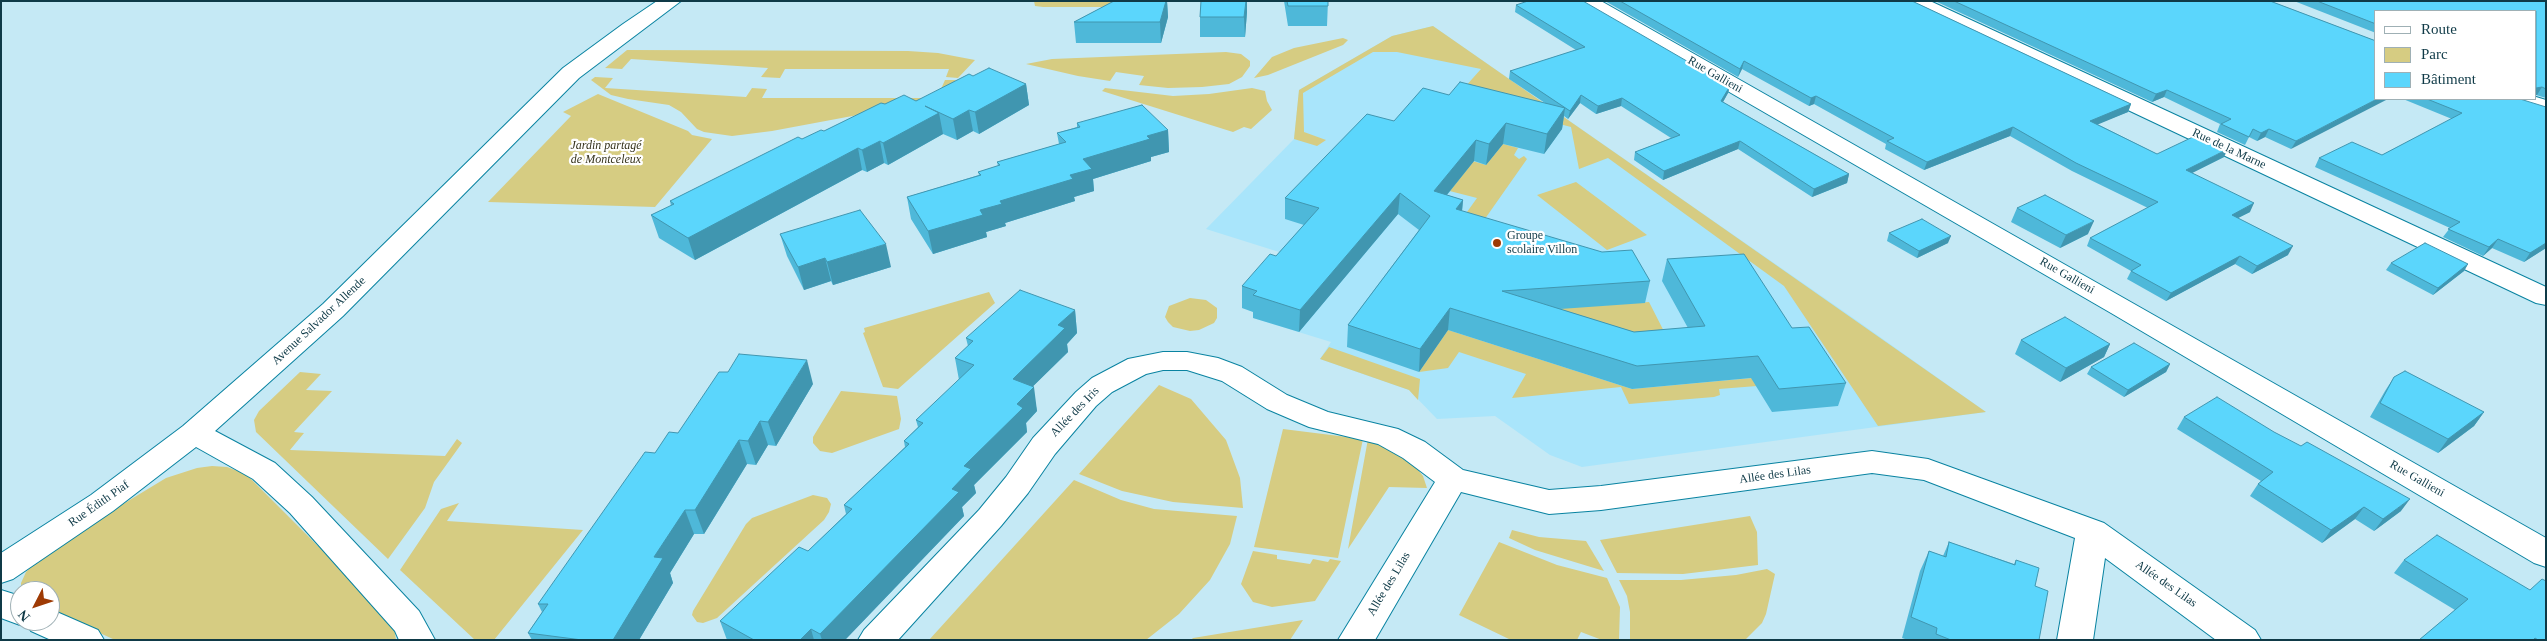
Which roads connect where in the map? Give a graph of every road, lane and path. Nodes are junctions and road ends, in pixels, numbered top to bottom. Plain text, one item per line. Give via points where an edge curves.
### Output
1 (672, 1) edge
2 (1586, 1) edge
3 (1913, 1) edge
4 (2524, 100) edge
5 (2546, 108) edge
6 (2546, 297) edge
7 (194, 433) junction
8 (1453, 479) junction
9 (2092, 532) junction
10 (2546, 554) edge
11 (1, 570) edge
12 (60, 629) edge
13 (413, 637) edge
14 (86, 640) edge
15 (876, 640) edge
16 (1356, 640) edge
17 (2075, 640) edge
18 (2243, 640) edge

1 - 7 street, Avenue Salvador Allende via 571,73 333,310
2 - 10 street, Rue Gallieni
3 - 6 street, Rue de la Marne
4 - 5 street
7 - 11 street, Rue Édith Piaf via 102,503
7 - 13 street via 264,471 301,505 407,621
8 - 9 street, Allée des Lilas via 1549,502 1872,462 1928,470
8 - 15 street, Allée des Iris via 1414,450 1387,436 1320,420 1277,402 1232,374 1208,365 1164,361 1138,366 1102,385 1086,399 1044,446 990,518
8 - 16 street, Allée des Lilas
9 - 17 street
9 - 18 street, Allée des Lilas
12 - 14 street

